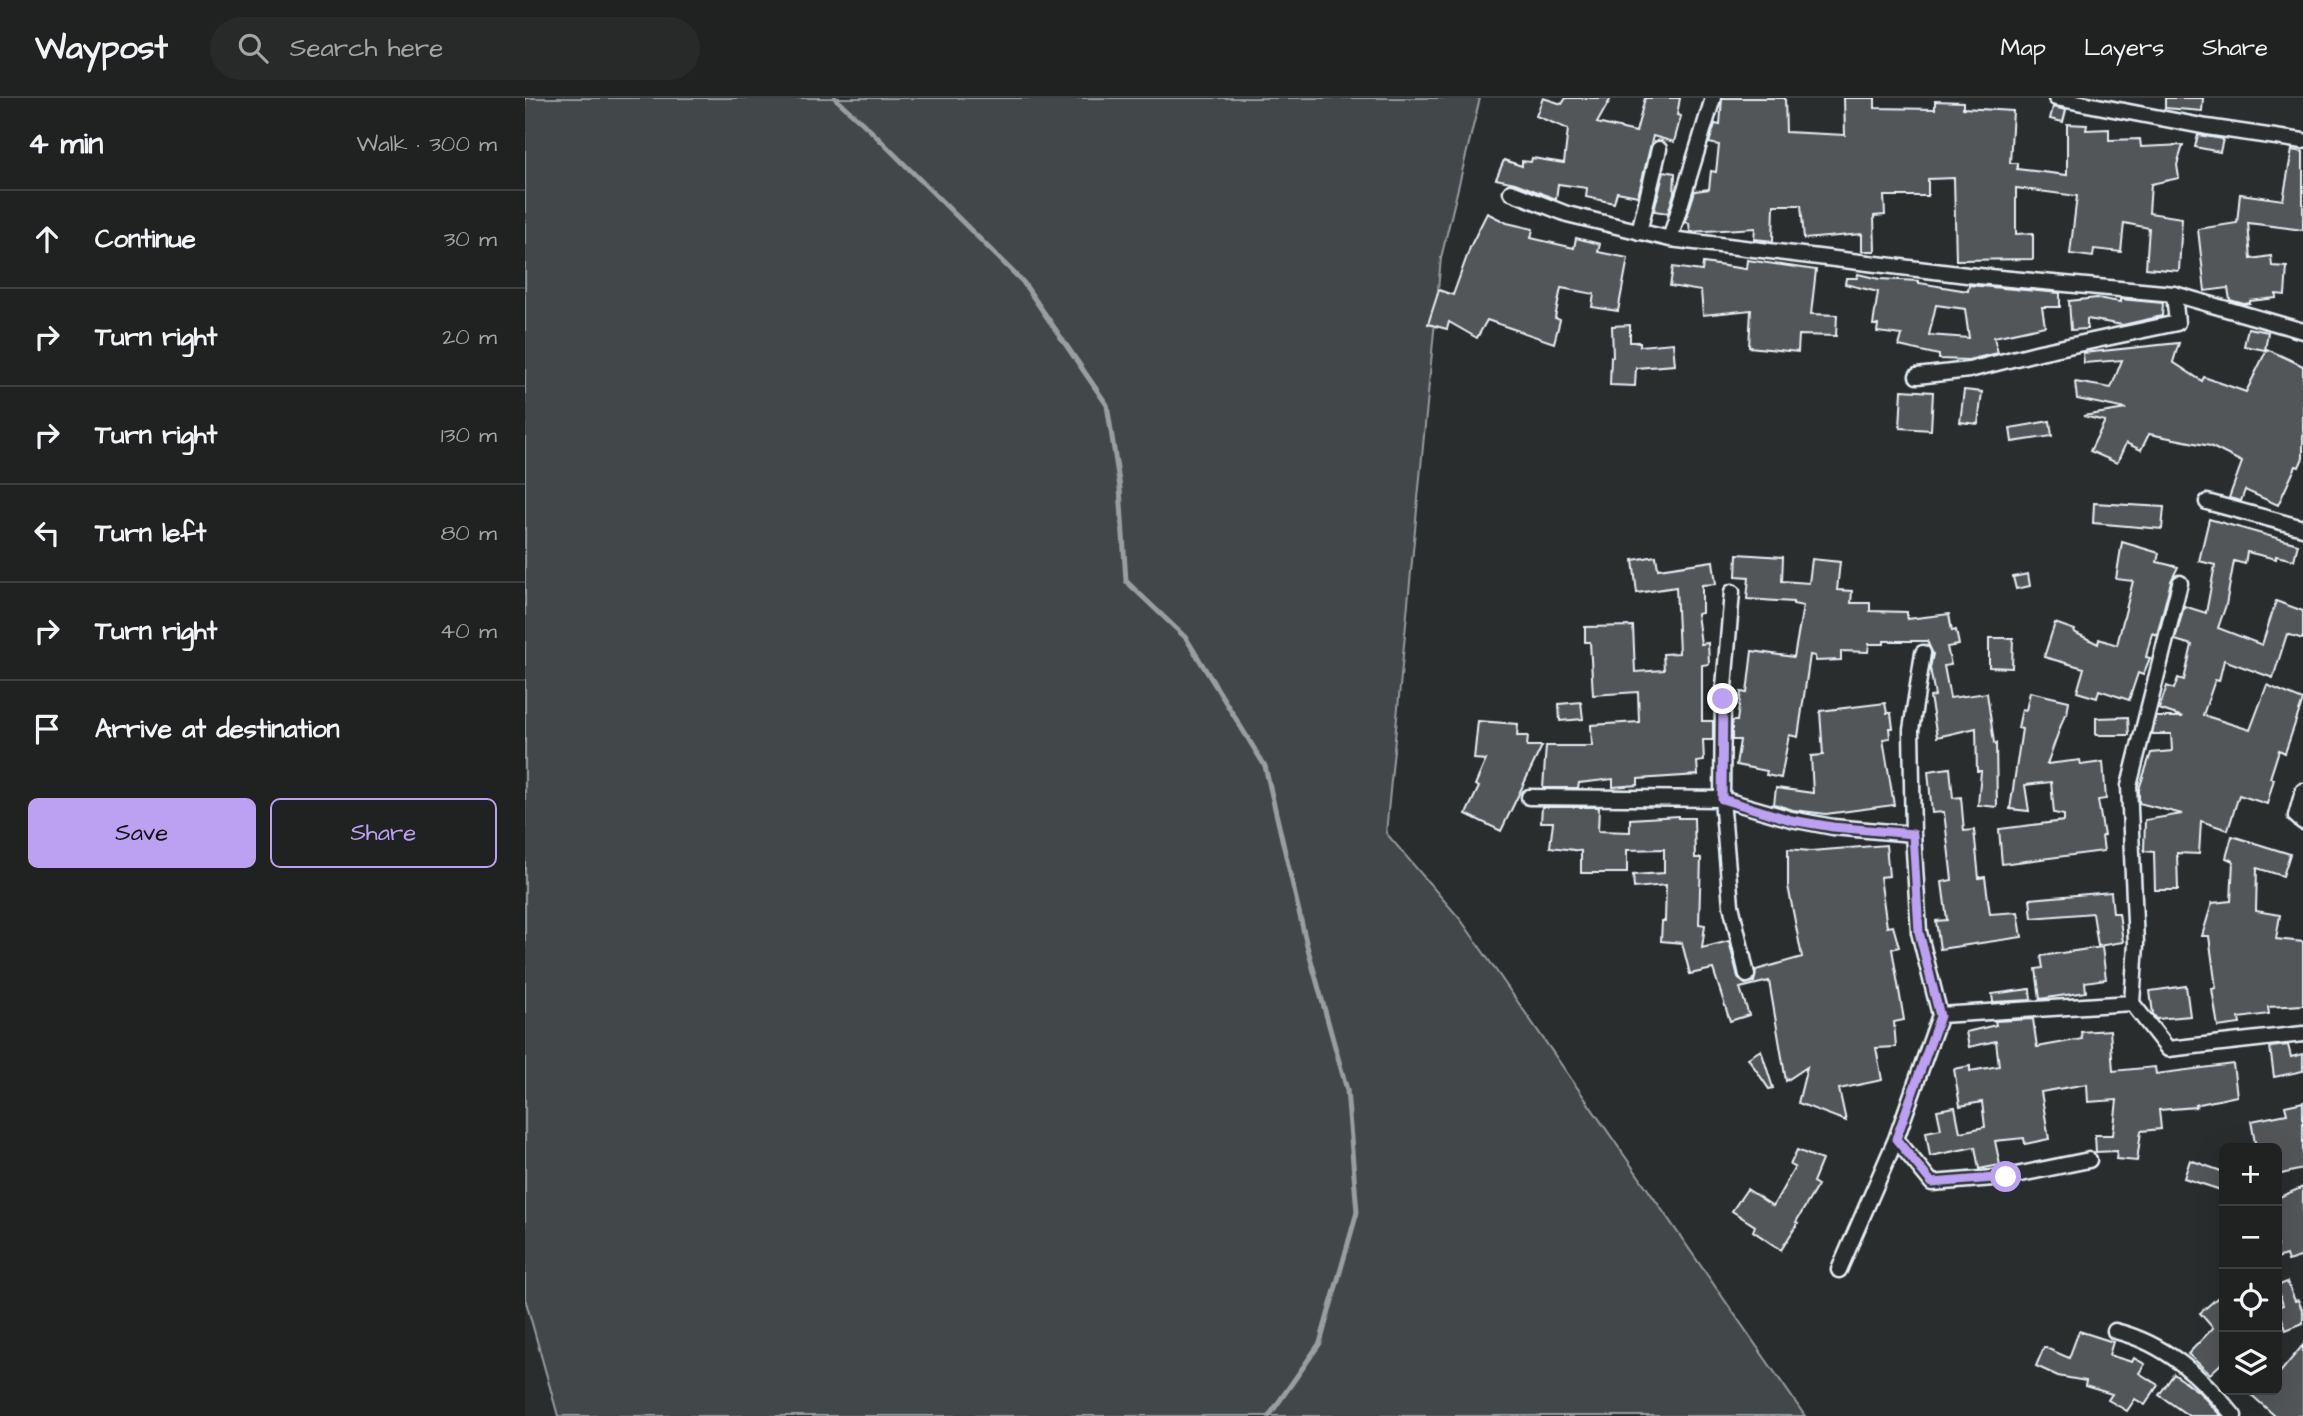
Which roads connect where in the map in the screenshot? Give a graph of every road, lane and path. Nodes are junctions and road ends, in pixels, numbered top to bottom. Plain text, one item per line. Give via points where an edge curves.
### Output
1 (1713, 98) edge
2 (2056, 98) edge
3 (2303, 141) edge
4 (1659, 149) dead end
5 (1511, 192) dead end
6 (1639, 232) junction
7 (1670, 239) junction
8 (2174, 295) junction
9 (2303, 331) edge
10 (1917, 376) dead end
11 (2207, 502) dead end
12 (2303, 528) edge
13 (2180, 583) dead end
14 (1732, 592) dead end
15 (1923, 653) dead end
16 (2303, 791) edge
17 (1529, 797) dead end
18 (1722, 799) junction
19 (2303, 822) edge
20 (1913, 834) junction
21 (1747, 975) dead end
22 (2132, 1003) junction
23 (1940, 1016) junction
24 (2303, 1034) edge
25 (1896, 1139) junction
26 (2089, 1160) dead end
27 (1839, 1269) dead end
28 (2115, 1331) dead end
29 (2234, 1416) edge

1 - 7 street
2 - 3 street
4 - 6 street
5 - 6 street via 1567,214
6 - 7 street
7 - 8 street
8 - 9 street
8 - 10 street via 2177,323 1969,370
11 - 12 street
13 - 22 street via 2129,786 2136,944
14 - 18 street via 1723,699
15 - 20 street via 1911,730
16 - 19 street via 2296,816
17 - 18 street
18 - 20 street via 1791,820
18 - 21 street via 1731,905
20 - 23 street via 1919,932
22 - 23 street
22 - 24 street via 2168,1049
23 - 25 street
25 - 26 street via 1932,1183 2006,1177
25 - 27 street
28 - 29 street via 2138,1336 2187,1367

